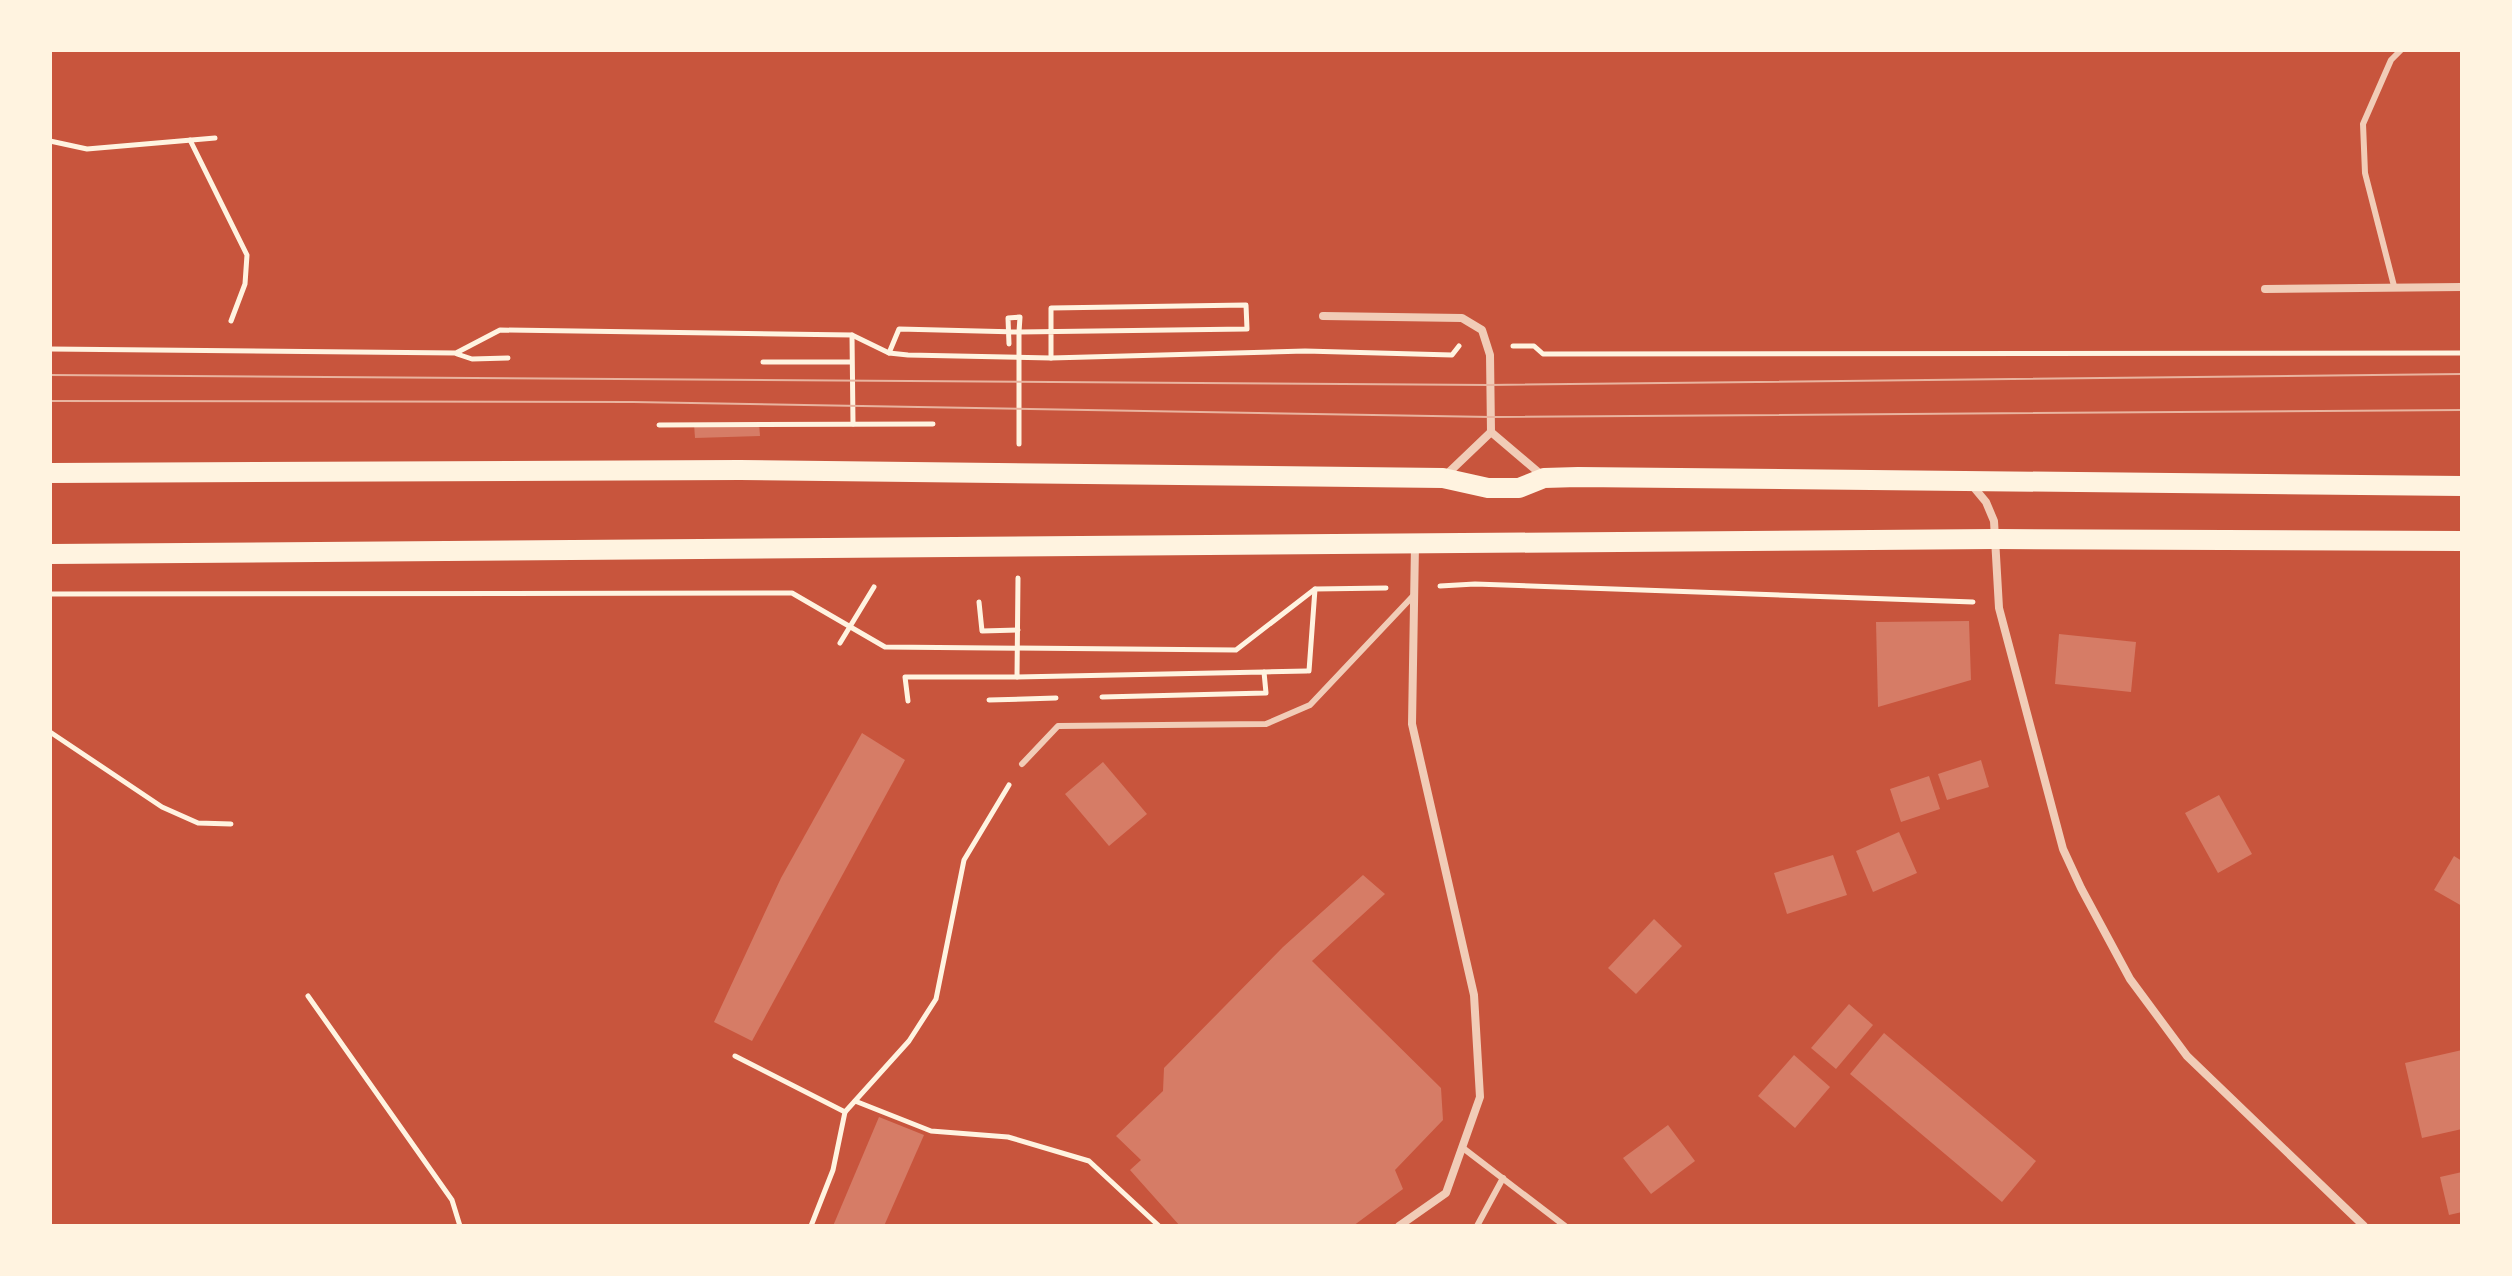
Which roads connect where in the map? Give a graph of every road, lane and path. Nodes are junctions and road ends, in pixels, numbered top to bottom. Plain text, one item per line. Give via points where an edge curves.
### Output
1 (2401, 50) edge
2 (215, 138) dead end
3 (190, 140) junction
4 (50, 141) edge
5 (2394, 286) junction
6 (2462, 287) edge
7 (2265, 289) dead end
8 (1051, 308) dead end
9 (1323, 316) dead end
10 (231, 321) dead end
11 (852, 335) junction
12 (1009, 344) dead end
13 (1461, 345) dead end
14 (1534, 346) dead end
15 (50, 349) edge
16 (456, 353) junction
17 (889, 353) junction
18 (2462, 353) edge
19 (508, 358) dead end
20 (1051, 358) junction
21 (763, 362) dead end
22 (851, 362) junction
23 (853, 424) junction
24 (933, 424) dead end
25 (659, 425) dead end
26 (1491, 432) junction
27 (50, 473) edge
28 (1443, 478) junction
29 (1544, 478) junction
30 (1970, 484) junction
31 (2462, 486) edge
32 (1995, 539) junction
33 (2462, 541) edge
34 (1415, 544) junction
35 (50, 554) edge
36 (874, 587) dead end
37 (1315, 589) junction
38 (1413, 592) junction
39 (50, 594) edge
40 (979, 602) dead end
41 (1980, 602) dead end
42 (850, 626) junction
43 (1018, 630) dead end
44 (840, 643) dead end
45 (1309, 671) junction
46 (1264, 672) dead end
47 (1017, 677) dead end
48 (1317, 681) dead end
49 (908, 701) dead end
50 (50, 732) edge
51 (1022, 764) joint
52 (231, 824) dead end
53 (308, 996) dead end
54 (735, 1056) dead end
55 (855, 1101) junction
56 (845, 1112) junction
57 (1463, 1148) junction
58 (1503, 1178) junction
59 (460, 1226) edge
60 (811, 1226) edge
61 (1159, 1226) edge
62 (1399, 1226) edge
63 (1477, 1226) edge
64 (1565, 1226) edge
65 (2364, 1226) edge

1 - 5 lane via 2391,60 2363,124 2365,173
2 - 3 path
3 - 4 path via 87,149
3 - 10 path via 247,255 245,284
5 - 6 street
5 - 7 street
8 - 20 path
9 - 26 street via 1462,318 1482,330 1490,355
11 - 16 path via 500,330
11 - 17 path
11 - 22 path
12 - 17 path via 1008,318 1020,317 1019,332 899,329
13 - 20 path via 1452,355 1305,351
14 - 18 path via 1543,354
15 - 16 path
16 - 19 path via 472,359
17 - 20 path
21 - 22 path
22 - 23 path
23 - 24 path
23 - 25 path
26 - 28 street
26 - 29 street
27 - 28 main road via 740,470
28 - 29 main road via 1488,488 1519,488
29 - 30 main road
30 - 31 main road
30 - 32 street via 1986,502
32 - 33 main road
32 - 34 main road
32 - 65 street via 1999,608 2063,849 2081,888 2130,979 2187,1056
34 - 35 main road
34 - 38 street
36 - 42 path
37 - 38 path
37 - 42 path via 1236,650 885,647
37 - 45 path
38 - 41 path via 1475,584
38 - 51 lane via 1310,705 1291,716 1266,724 1058,726
38 - 57 street via 1412,724 1474,995 1480,1097
39 - 42 path via 792,593
40 - 43 path via 982,631
42 - 44 path
45 - 46 path
45 - 48 path
47 - 49 path via 905,677
50 - 52 path via 162,807 198,823
51 - 55 path via 964,860 936,999 909,1041
53 - 59 path via 452,1200
54 - 56 path
55 - 56 path
55 - 61 path via 931,1131 1008,1137 1089,1161
56 - 60 path via 833,1170
57 - 58 lane
57 - 62 street via 1446,1193
58 - 63 lane
58 - 64 lane

